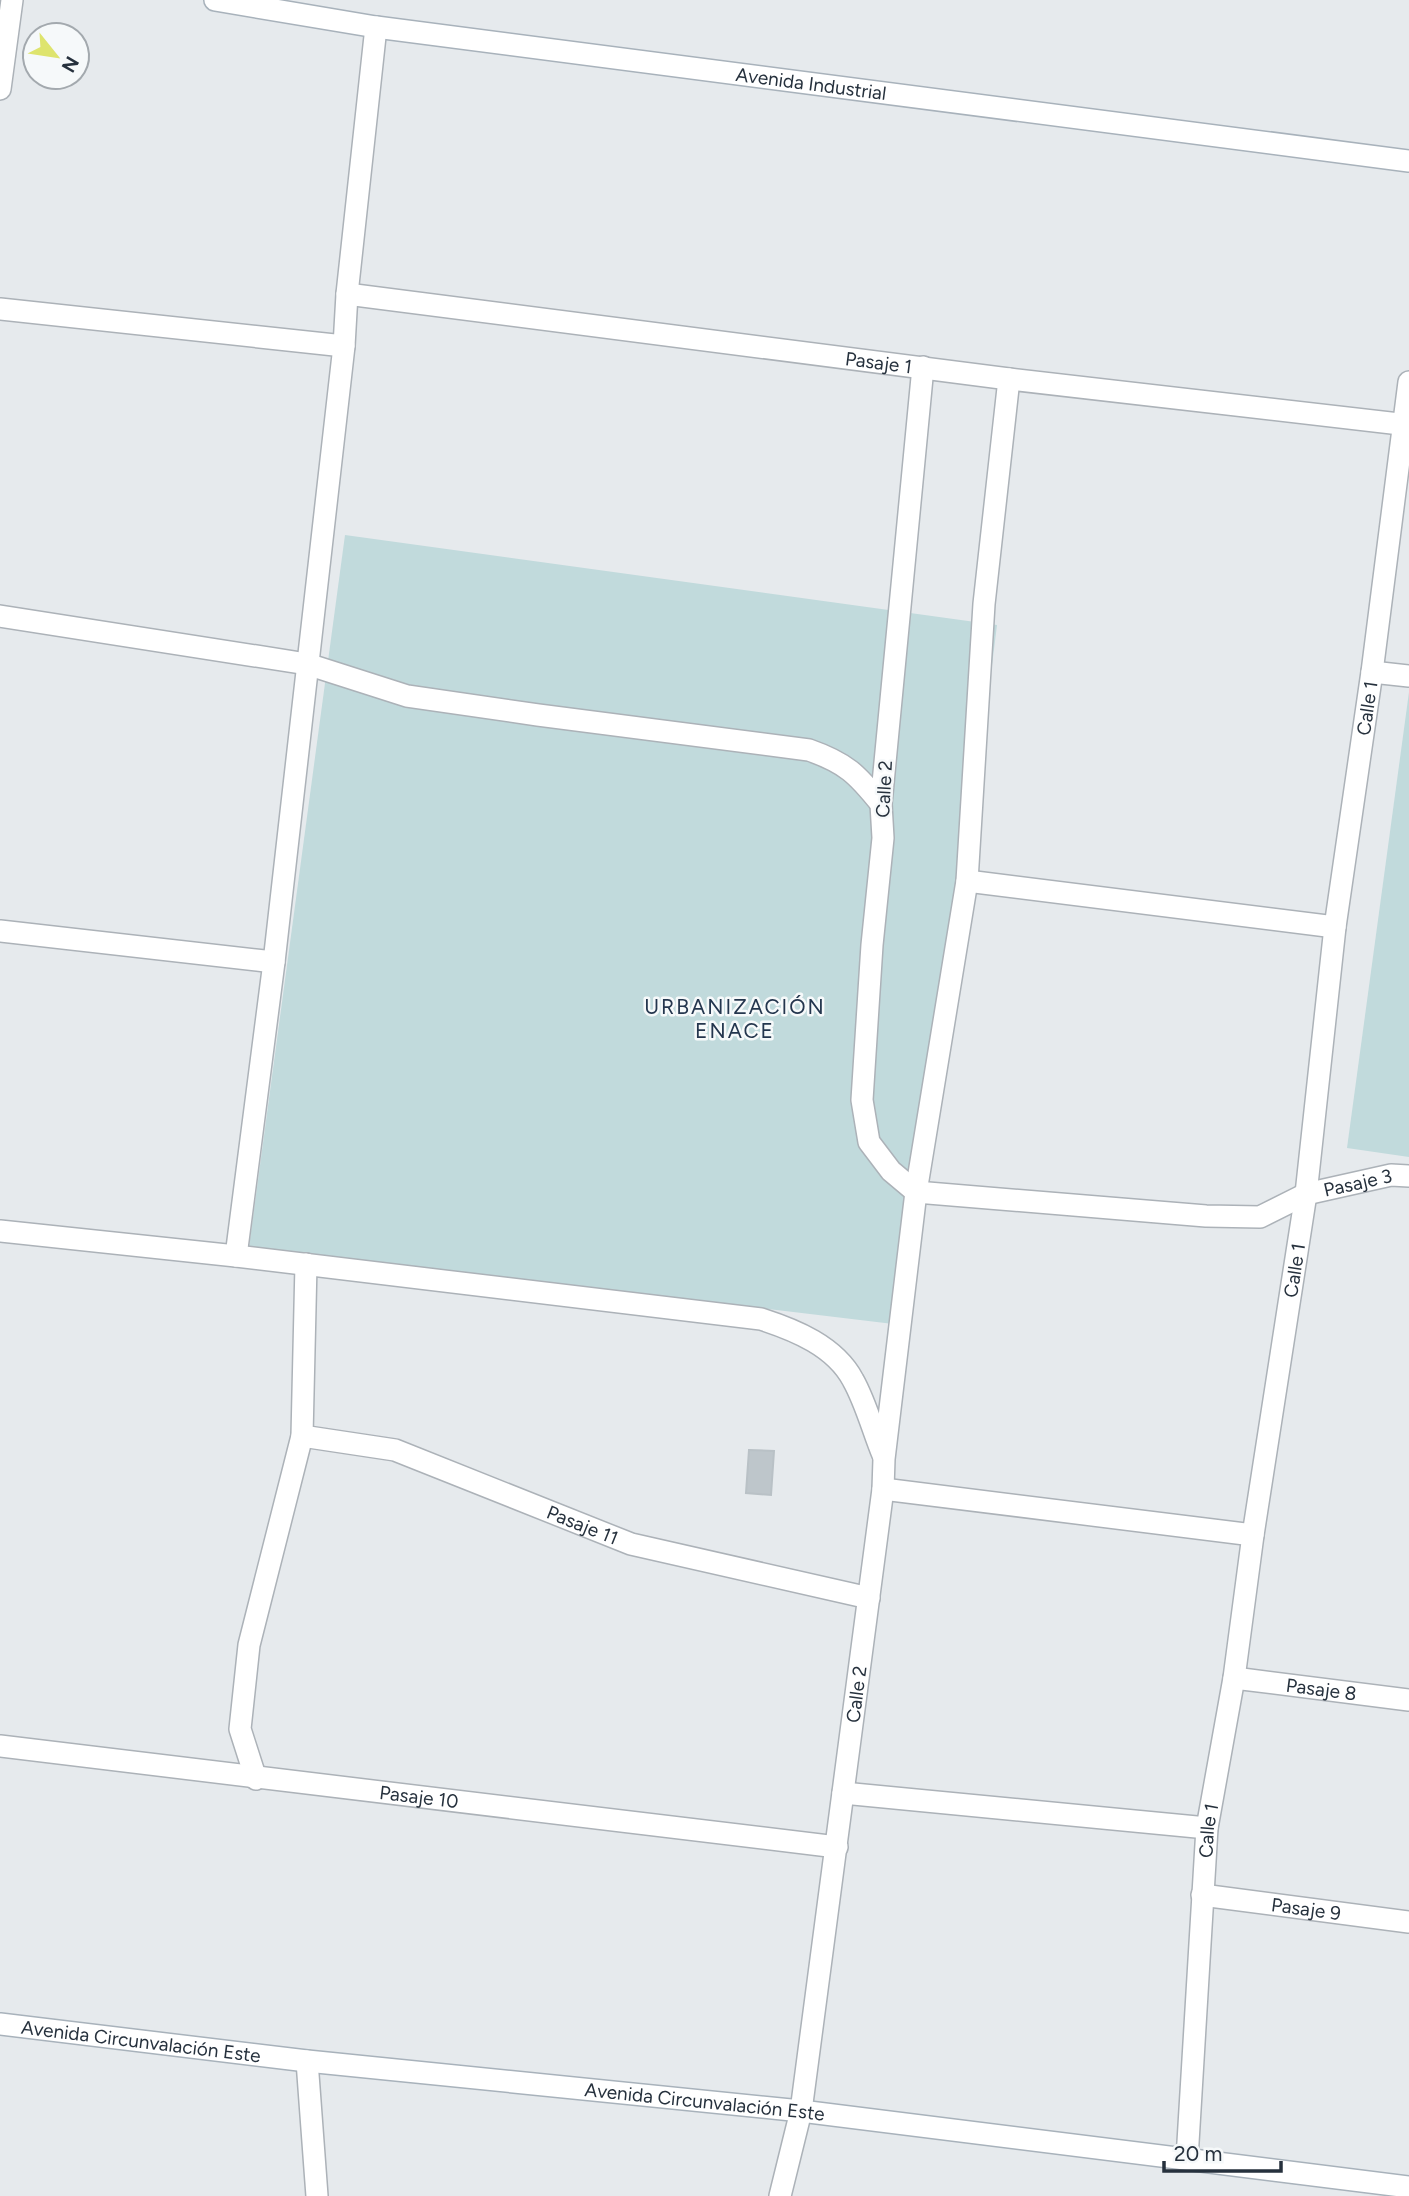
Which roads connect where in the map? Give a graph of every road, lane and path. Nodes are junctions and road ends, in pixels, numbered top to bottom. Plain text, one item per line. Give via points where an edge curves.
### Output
1 (12, 0) edge
2 (215, 0) edge
3 (376, 27) junction
4 (0, 89) edge
5 (1409, 160) edge
6 (347, 294) junction
7 (0, 309) edge
8 (344, 346) junction
9 (923, 367) junction
10 (1009, 379) junction
11 (1409, 383) edge
12 (1406, 425) edge
13 (0, 616) edge
14 (307, 664) junction
15 (1372, 672) junction
16 (1409, 676) edge
17 (881, 804) junction
18 (967, 881) junction
19 (1335, 928) junction
20 (0, 931) edge
21 (274, 962) junction
22 (1409, 1176) edge
23 (916, 1192) junction
24 (1306, 1194) junction
25 (0, 1231) edge
26 (236, 1256) junction
27 (306, 1264) junction
28 (302, 1436) junction
29 (884, 1459) junction
30 (883, 1489) junction
31 (1253, 1535) junction
32 (869, 1598) junction
33 (1234, 1678) junction
34 (1409, 1699) edge
35 (0, 1746) edge
36 (256, 1779) junction
37 (843, 1793) junction
38 (1207, 1828) junction
39 (837, 1847) junction
40 (1202, 1895) junction
41 (1409, 1923) edge
42 (0, 2024) edge
43 (307, 2061) junction
44 (801, 2111) junction
45 (1187, 2159) junction
46 (1409, 2187) edge
47 (317, 2196) edge
48 (780, 2196) edge

1 - 4 street
2 - 3 street, Avenida Industrial
3 - 5 street, Avenida Industrial
3 - 6 street
6 - 8 street
6 - 9 street, Pasaje 1
7 - 8 street
8 - 14 street
9 - 10 street, Pasaje 1
9 - 17 street, Calle 2
10 - 12 street, Pasaje 1
10 - 18 street, Calle 2 via 984,604
11 - 12 street, Calle 1
12 - 15 street, Calle 1
13 - 14 street
14 - 17 street via 407,696 809,750 859,775
14 - 21 street
15 - 16 street
15 - 19 street, Calle 1
17 - 23 street, Calle 2 via 883,838 862,1100 869,1142 891,1171
18 - 19 street
18 - 23 street, Calle 2
19 - 24 street, Calle 1
20 - 21 street
21 - 26 street
22 - 24 street, Pasaje 3 via 1391,1175
23 - 24 street, Pasaje 3 via 1260,1217
23 - 29 street, Calle 2
24 - 31 street, Calle 1
25 - 26 street
26 - 27 street
27 - 28 street
27 - 29 street via 761,1318 822,1346 853,1378
28 - 32 street, Pasaje 11 via 395,1450 631,1544
28 - 36 street via 249,1644 240,1729
29 - 30 street, Calle 2
30 - 31 street
30 - 32 street, Calle 2
31 - 33 street, Calle 1
32 - 37 street, Calle 2
33 - 34 street, Pasaje 8
33 - 38 street, Calle 1
35 - 36 street, Pasaje 10
36 - 39 street, Pasaje 10
37 - 38 street
37 - 39 street, Calle 2
38 - 40 street, Calle 1
39 - 44 street, Calle 2
40 - 41 street, Pasaje 9
40 - 45 street, Calle 1
42 - 43 street, Avenida Circunvalación Este
43 - 44 street, Avenida Circunvalación Este
43 - 47 street
44 - 45 street, Avenida Circunvalación Este
44 - 48 street, Calle 2
45 - 46 street, Avenida Circunvalación Este

